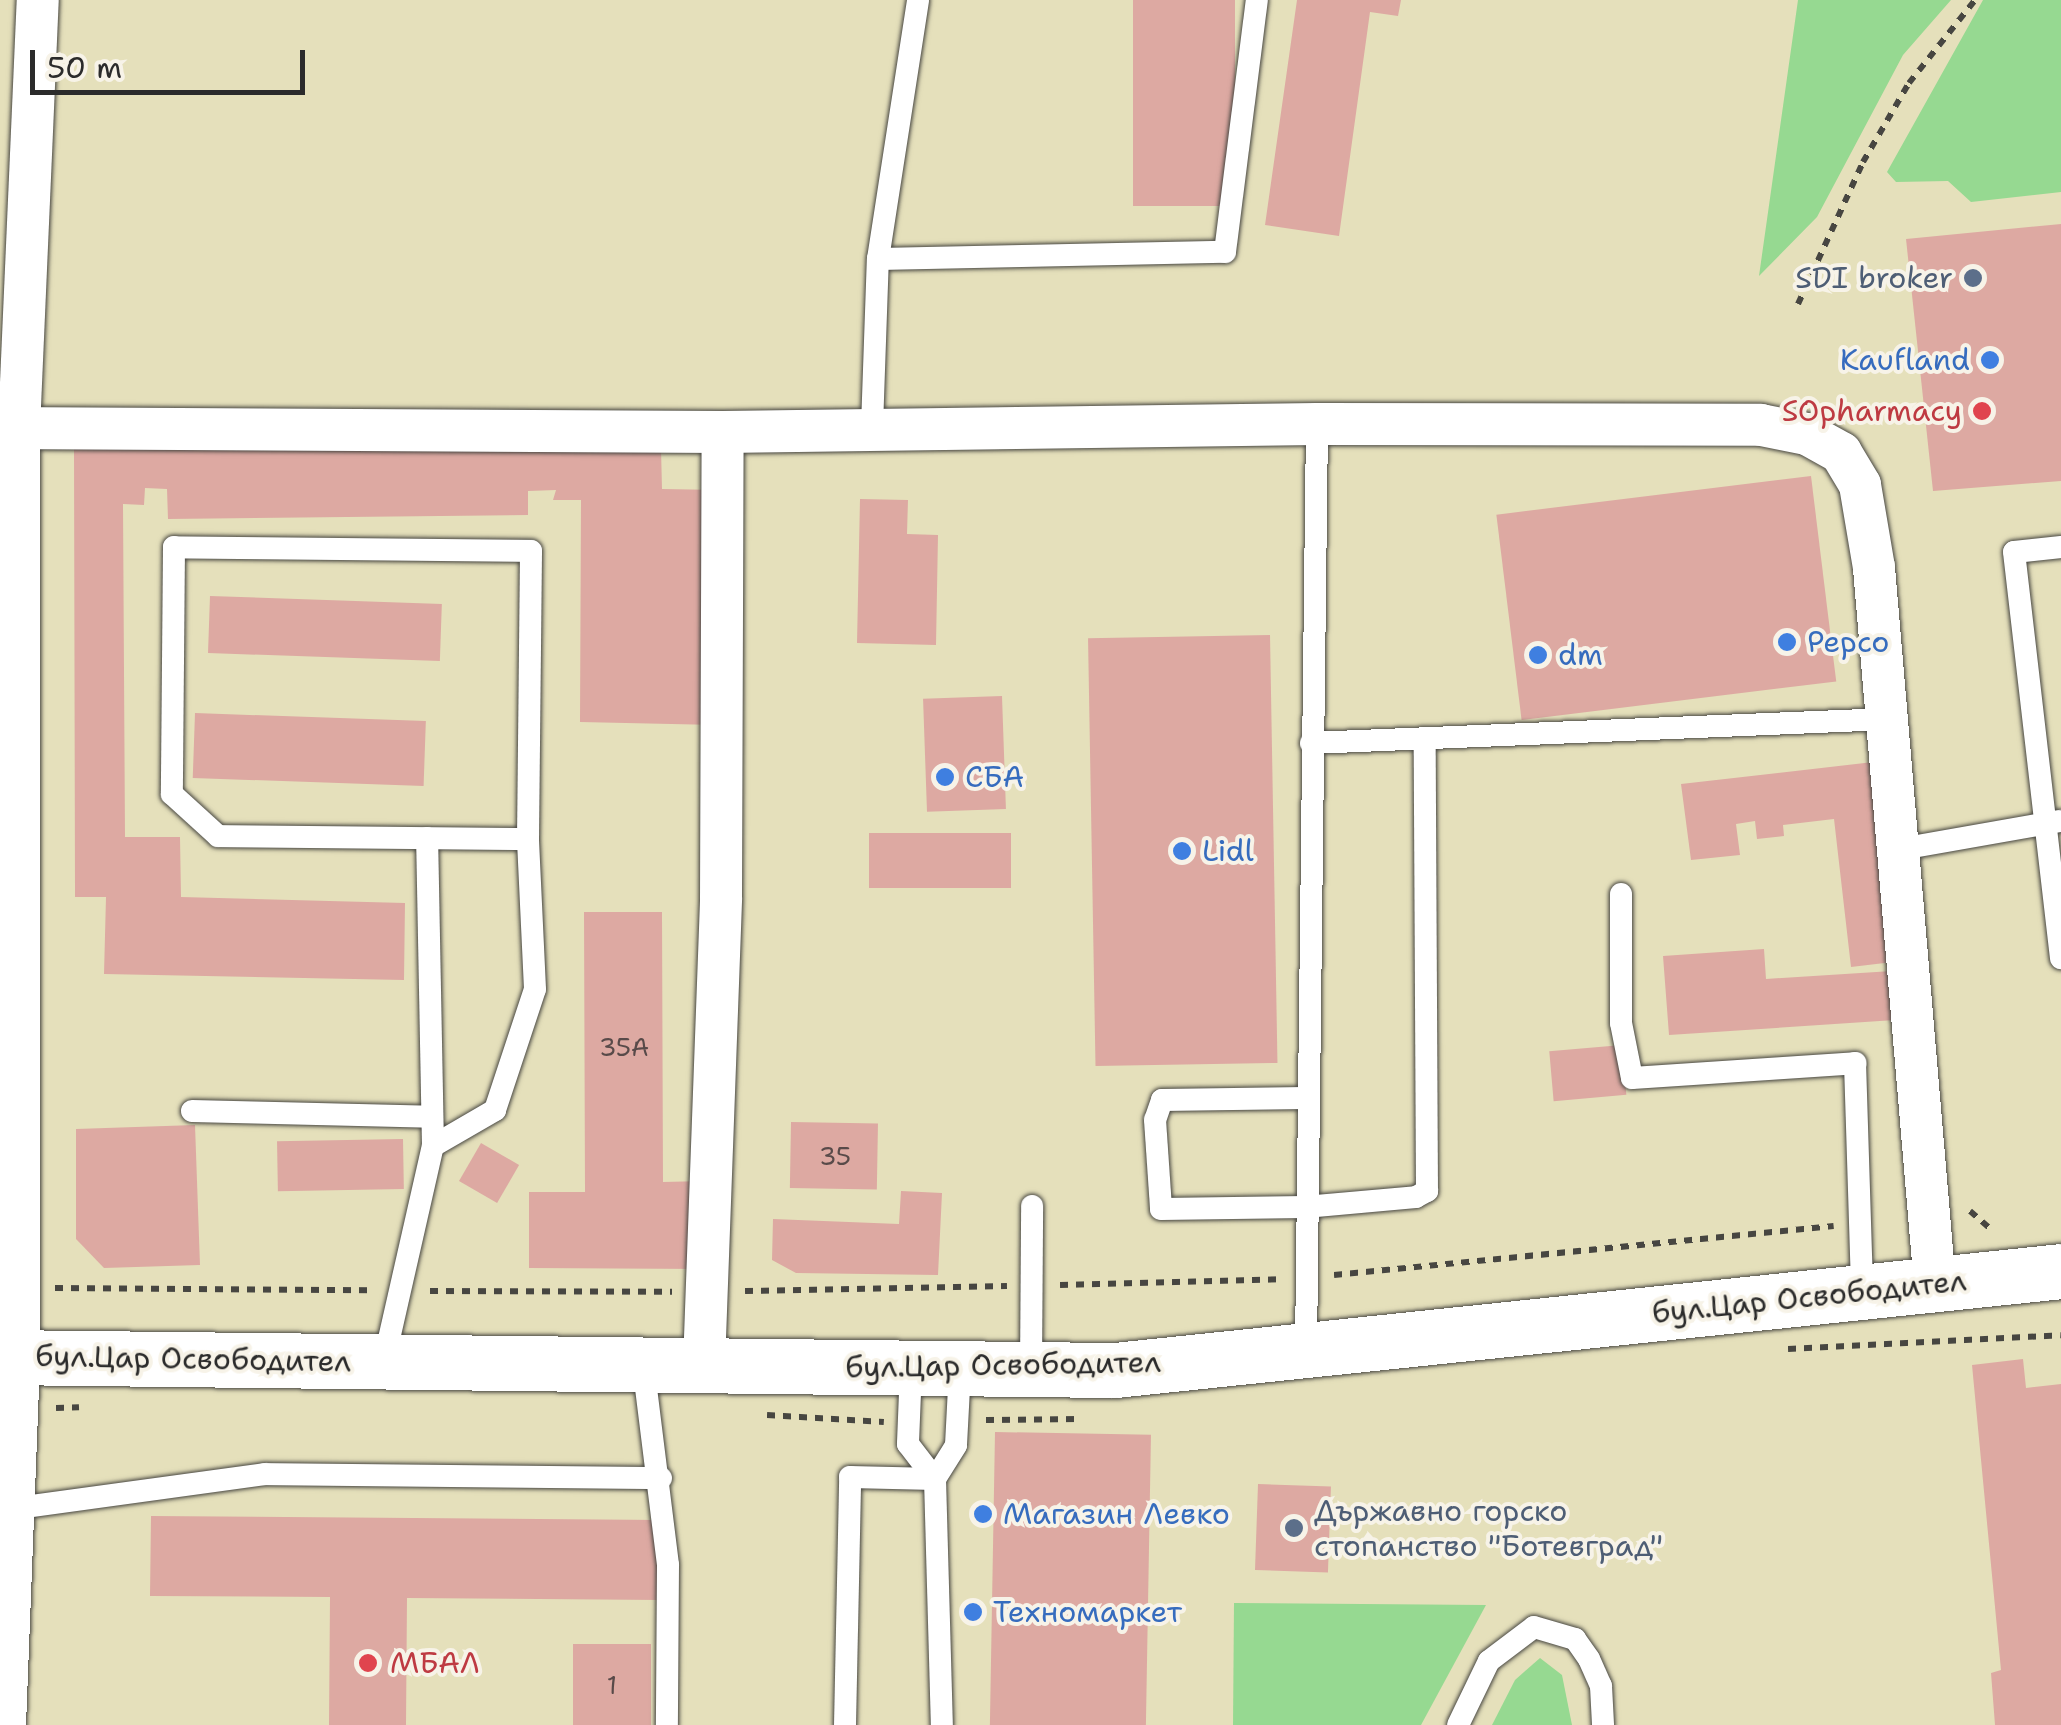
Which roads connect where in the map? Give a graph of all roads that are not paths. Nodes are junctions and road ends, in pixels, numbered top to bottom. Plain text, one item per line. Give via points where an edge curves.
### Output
1 (38, 0) edge
2 (918, 0) edge
3 (1257, 0) edge
4 (878, 259) junction
5 (1317, 424) junction
6 (872, 427) junction
7 (9, 428) edge
8 (723, 432) junction
9 (2061, 547) edge
10 (1888, 719) junction
11 (1425, 742) junction
12 (1311, 743) junction
13 (2054, 822) edge
14 (427, 838) junction
15 (528, 839) junction
16 (1901, 849) junction
17 (1621, 894) dead end
18 (2061, 958) edge
19 (1305, 1098) junction
20 (192, 1110) dead end
21 (432, 1117) junction
22 (433, 1146) junction
23 (1032, 1206) dead end
24 (1306, 1207) junction
25 (2061, 1271) edge
26 (1934, 1284) junction
27 (1862, 1292) junction
28 (1306, 1350) junction
29 (9, 1357) edge
30 (384, 1362) junction
31 (644, 1364) junction
32 (704, 1365) junction
33 (935, 1368) junction
34 (1032, 1369) junction
35 (661, 1478) junction
36 (935, 1478) junction
37 (10, 1509) junction
38 (5, 1725) edge
39 (667, 1725) edge
40 (845, 1725) edge
41 (942, 1725) edge
42 (1458, 1725) edge
43 (1603, 1725) edge

1 - 7 street
2 - 4 lane
3 - 4 lane via 1226,252
4 - 6 lane
5 - 6 street
5 - 10 street via 1760,426 1806,434 1841,453 1860,485
5 - 12 lane
6 - 8 street
7 - 8 street
7 - 29 street
8 - 32 street via 721,898
9 - 13 lane via 2014,552
10 - 11 lane
10 - 16 street
11 - 12 lane
11 - 24 lane via 1427,1191
12 - 19 lane
13 - 16 lane
13 - 18 lane
14 - 15 lane
14 - 15 lane via 218,836 172,794 174,547 530,551
14 - 21 lane
15 - 22 lane via 535,990 495,1110
16 - 26 street
17 - 27 lane via 1621,1023 1632,1078 1854,1063
19 - 24 lane
19 - 24 lane via 1162,1100 1155,1120 1162,1208
20 - 21 lane
21 - 22 lane
22 - 30 lane
23 - 34 lane
24 - 28 lane
25 - 26 street, бул.Цар Освободител
26 - 27 street, бул.Цар Освободител
27 - 28 street, бул.Цар Освободител
28 - 34 street, бул.Цар Освободител via 1115,1370
29 - 30 street, бул.Цар Освободител
29 - 37 street
30 - 31 street, бул.Цар Освободител
31 - 32 street, бул.Цар Освободител
31 - 35 lane
32 - 33 street, бул.Цар Освободител
33 - 34 street, бул.Цар Освободител
33 - 36 lane via 956,1445
33 - 36 lane via 908,1444
35 - 37 lane via 265,1474
35 - 39 lane
36 - 40 lane via 850,1477
36 - 41 lane
37 - 38 street
42 - 43 lane via 1489,1662 1534,1627 1575,1640 1589,1659 1601,1686

